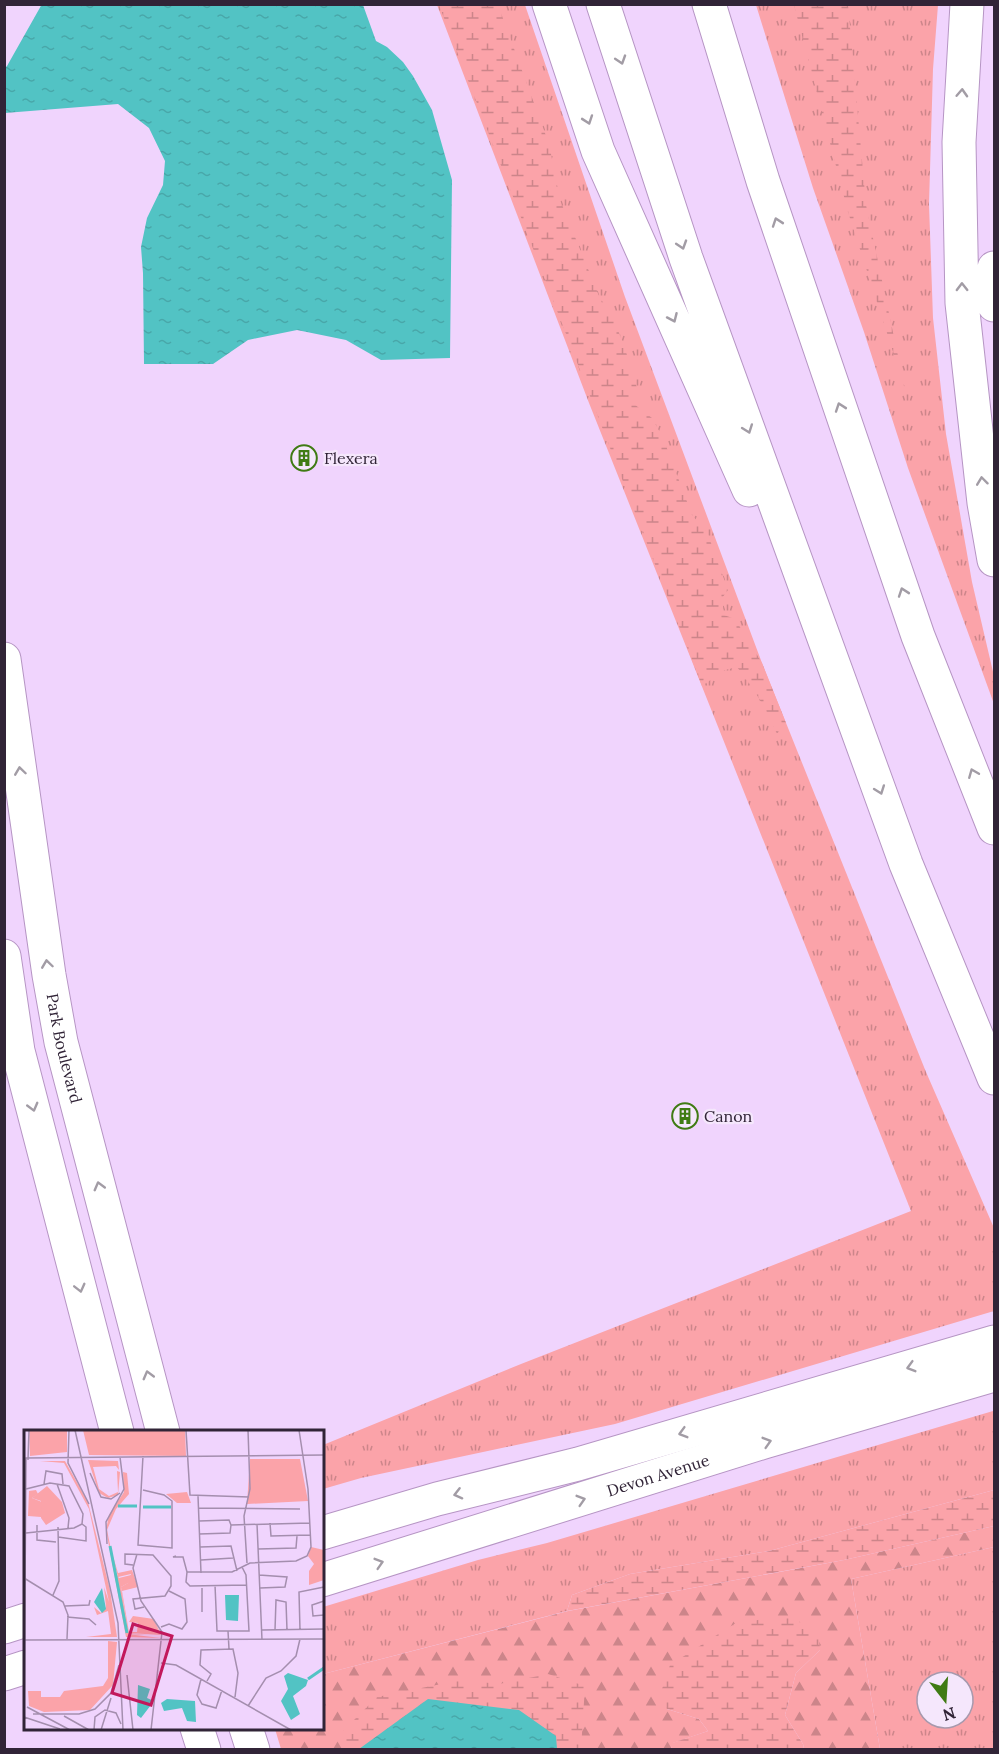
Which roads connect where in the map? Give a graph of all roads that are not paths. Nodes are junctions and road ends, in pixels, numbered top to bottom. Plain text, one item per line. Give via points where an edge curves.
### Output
1 (549, 4) edge
2 (603, 4) edge
3 (709, 4) edge
4 (967, 4) edge
5 (994, 268) edge
6 (994, 305) edge
7 (994, 560) edge
8 (4, 659) edge
9 (866, 753) junction
10 (994, 828) edge
11 (4, 956) edge
12 (61, 1042) junction
13 (11, 1053) edge
14 (994, 1078) edge
15 (984, 1362) edge
16 (117, 1430) edge
17 (163, 1430) edge
18 (324, 1532) edge
19 (324, 1579) edge
20 (24, 1621) edge
21 (4, 1627) edge
22 (24, 1669) edge
23 (4, 1674) edge
24 (198, 1730) edge
25 (247, 1730) edge
26 (204, 1749) edge
27 (253, 1749) edge

1 -> 9 main road via 598,151
2 -> 9 main road via 686,258
10 -> 3 main road via 918,636 767,192
7 -> 4 main road via 962,303 959,142
5 - 6 main road
12 -> 8 main road, Park Boulevard
9 -> 14 main road via 906,864
11 - 13 main road
12 - 13 main road
17 -> 12 main road, Park Boulevard
13 -> 16 main road
15 -> 18 main road, Devon Avenue via 448,1497
19 -> 15 main road, Devon Avenue via 764,1442
20 - 21 main road
22 - 23 main road
24 - 26 main road
25 - 27 main road

